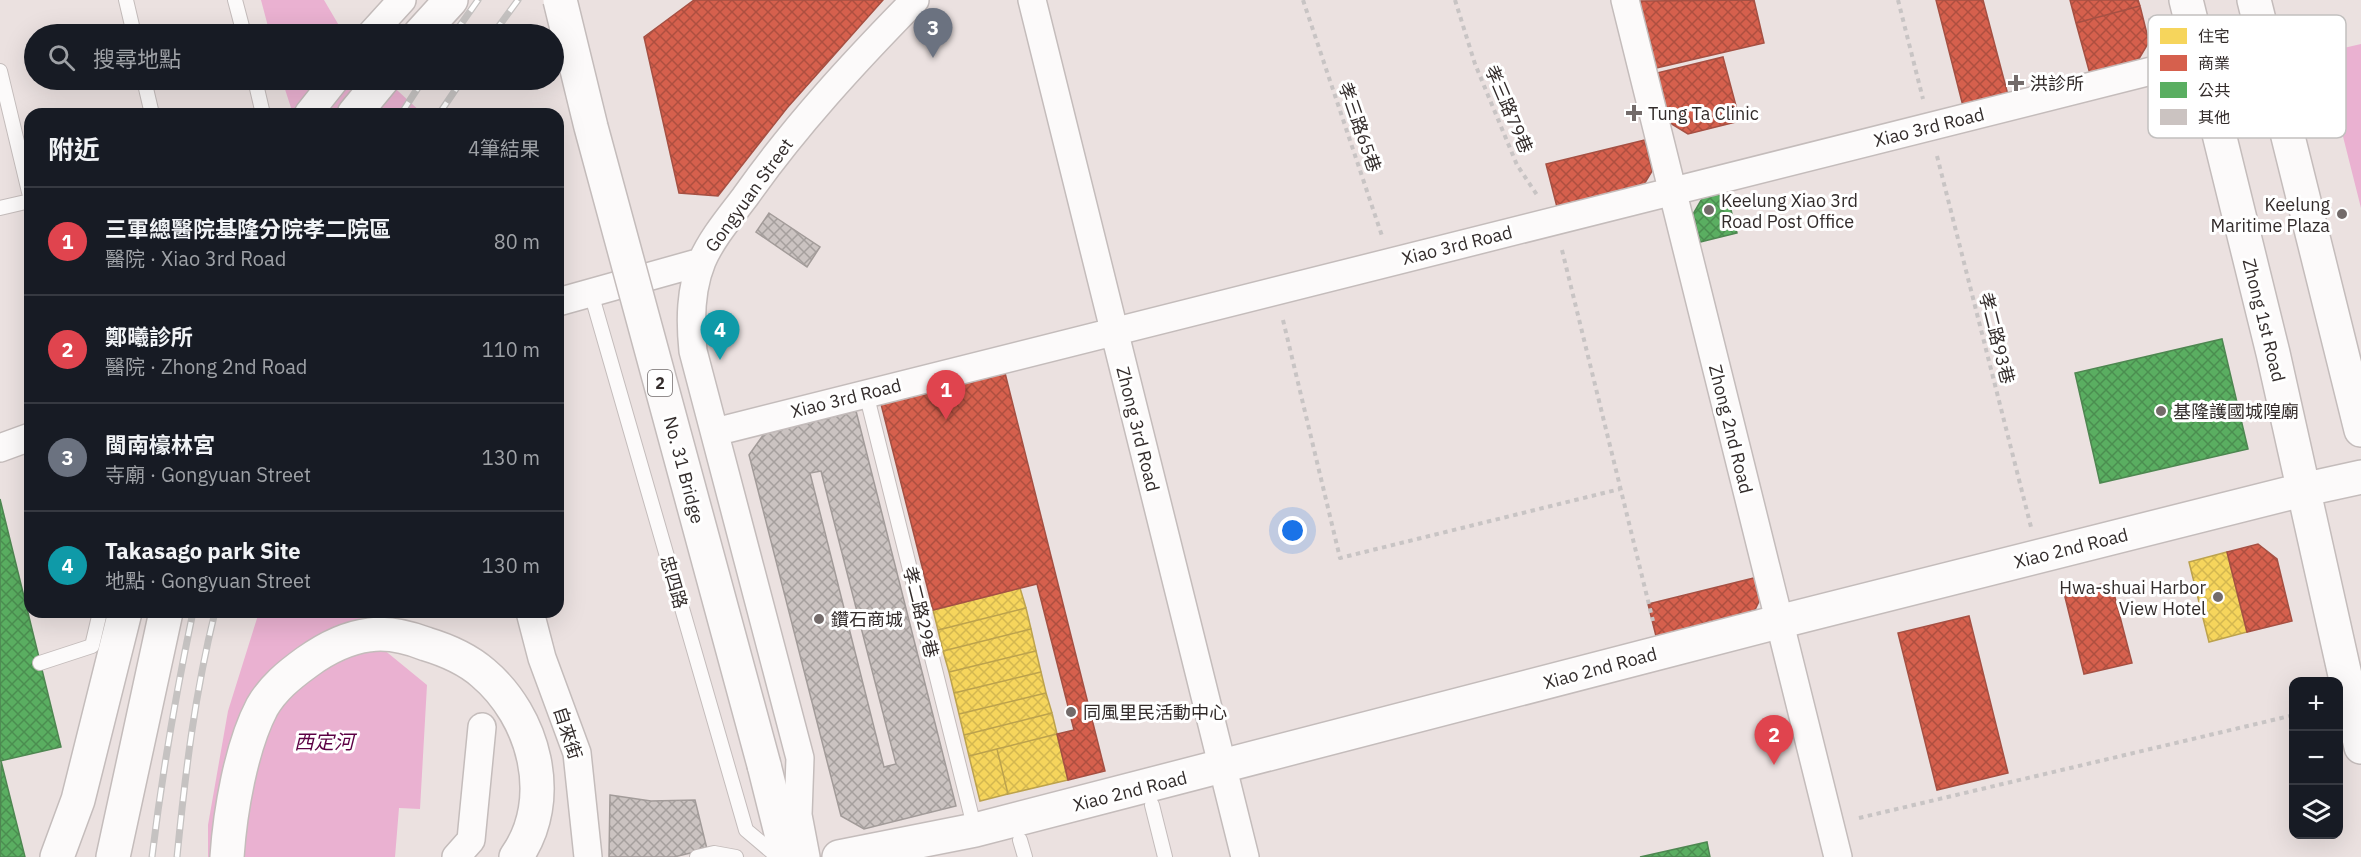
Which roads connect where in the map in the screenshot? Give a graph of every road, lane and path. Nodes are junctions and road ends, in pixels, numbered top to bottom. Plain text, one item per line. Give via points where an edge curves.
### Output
1 (126, 0) edge
2 (236, 0) edge
3 (402, 0) edge
4 (451, 0) edge
5 (560, 0) edge
6 (915, 0) edge
7 (1032, 0) edge
8 (1303, 0) edge
9 (1455, 0) edge
10 (1625, 0) edge
11 (1898, 0) edge
12 (2186, 0) edge
13 (2254, 0) edge
14 (2189, 15) edge
15 (2258, 15) edge
16 (132, 24) edge
17 (242, 24) edge
18 (380, 24) edge
19 (429, 24) edge
20 (0, 71) edge
21 (2148, 71) edge
22 (146, 90) edge
23 (257, 90) edge
24 (327, 90) edge
25 (374, 90) edge
26 (385, 90) edge
27 (151, 108) edge
28 (262, 108) edge
29 (313, 108) edge
30 (359, 108) edge
31 (374, 108) edge
32 (1929, 127) junction
33 (2219, 138) edge
34 (2288, 138) edge
35 (24, 171) edge
36 (1672, 191) junction
37 (24, 202) edge
38 (0, 208) edge
39 (1555, 220) junction
40 (701, 262) junction
41 (1391, 262) junction
42 (1276, 290) junction
43 (591, 293) junction
44 (564, 300) edge
45 (1114, 331) junction
46 (866, 393) junction
47 (2361, 430) edge
48 (715, 432) junction
49 (24, 439) edge
50 (0, 448) edge
51 (2361, 477) edge
52 (1620, 489) junction
53 (2361, 498) edge
54 (2304, 499) junction
55 (2038, 557) junction
56 (99, 618) edge
57 (123, 618) edge
58 (165, 618) edge
59 (532, 618) edge
60 (1781, 632) junction
61 (1660, 652) junction
62 (40, 663) dead end
63 (2289, 716) edge
64 (482, 727) dead end
65 (2361, 747) edge
66 (1225, 776) junction
67 (1152, 805) junction
68 (1829, 825) junction
69 (975, 830) junction
70 (1022, 849) edge
71 (57, 857) edge
72 (113, 857) edge
73 (227, 857) edge
74 (456, 857) edge
75 (516, 857) edge
76 (588, 857) edge
77 (697, 857) edge
78 (736, 857) edge
79 (778, 857) edge
80 (787, 857) edge
81 (806, 857) edge
82 (839, 857) edge
83 (954, 857) edge
84 (1165, 857) edge
85 (1245, 857) edge
86 (1838, 857) edge

1 - 16 lane
2 - 17 lane
3 - 18 street
4 - 19 main road
5 - 80 main road, No. 31 Bridge / 2, bridge
6 - 40 street, Gongyuan Street via 765,168
7 - 45 street, Zhong 3rd Road
8 - 41 path, 孝三路65巷
9 - 39 path, 孝三路79巷 via 1475,64 1517,165
10 - 36 street, Zhong 2nd Road
11 - 32 path, 孝二路93巷
12 - 14 main road, Zhong 1st Road
13 - 15 main road
20 - 35 lane
21 - 32 street, Xiao 3rd Road
22 - 27 lane
23 - 28 lane
24 - 29 street
25 - 30 main road
26 - 31 main road
32 - 36 street, Xiao 3rd Road
32 - 55 path, 孝二路93巷
33 - 54 main road, Zhong 1st Road
34 - 47 main road
36 - 39 street, Xiao 3rd Road
36 - 60 street, Zhong 2nd Road
37 - 38 lane
39 - 41 street, Xiao 3rd Road
39 - 52 path
40 - 43 street
40 - 48 street, Gongyuan Street via 694,286 693,351
41 - 42 street, Xiao 3rd Road
42 - 45 street, Xiao 3rd Road
42 - 52 path via 1340,558
43 - 44 street
43 - 79 lane, 忠四路 via 746,830
45 - 46 street, Xiao 3rd Road
45 - 66 street, Zhong 3rd Road
46 - 48 street, Xiao 3rd Road
46 - 69 lane, 孝二路29巷
48 - 81 street via 800,758 798,815
49 - 50 street
51 - 54 main road, Xiao 2nd Road
52 - 61 path
53 - 54 main road, Xiao 2nd Road
54 - 55 main road, Xiao 2nd Road
54 - 60 main road, Xiao 2nd Road
54 - 65 main road, Zhong 1st Road
55 - 60 main road, Xiao 2nd Road
56 - 62 lane via 92,646
57 - 71 main road via 78,800
58 - 72 main road
59 - 76 street, 自來街 via 577,753
60 - 61 main road, Xiao 2nd Road
60 - 66 main road, Xiao 2nd Road
60 - 68 street, Zhong 2nd Road
61 - 66 main road, Xiao 2nd Road
63 - 68 path
64 - 74 street via 471,840
66 - 67 main road
66 - 69 main road, Xiao 2nd Road
66 - 85 street, Zhong 3rd Road
67 - 70 main road
67 - 84 lane
68 - 86 street, Zhong 2nd Road
69 - 82 main road, Xiao 2nd Road
70 - 83 main road
73 - 75 main road via 230,823 245,757 256,722 270,696 292,673 328,648 368,635 419,641 458,657 481,671 514,708 525,730 537,778 532,827
77 - 78 lane via 714,853

